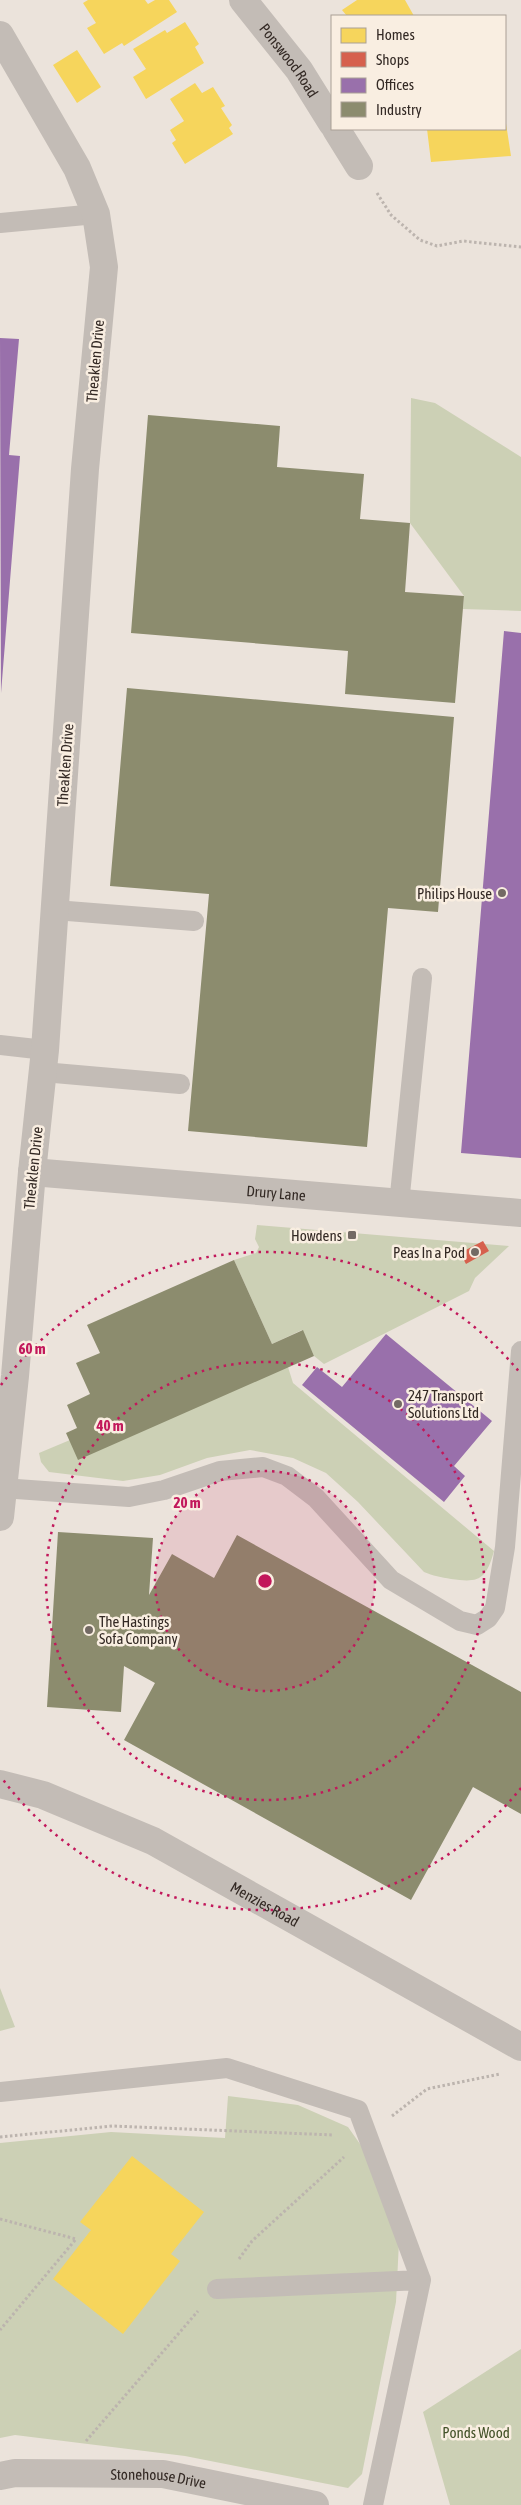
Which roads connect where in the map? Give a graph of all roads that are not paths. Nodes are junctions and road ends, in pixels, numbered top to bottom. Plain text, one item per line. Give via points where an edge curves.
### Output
1 (243, 0) edge
2 (0, 35) edge
3 (331, 121) edge
4 (337, 130) edge
5 (359, 166) road end
6 (96, 214) junction
7 (1, 221) edge
8 (55, 910) junction
9 (194, 921) dead end
10 (422, 978) dead end
11 (0, 1046) edge
12 (44, 1061) junction
13 (180, 1084) dead end
14 (32, 1172) junction
15 (399, 1204) junction
16 (521, 1213) edge
17 (521, 1351) edge
18 (2, 1488) junction
19 (0, 1518) edge
20 (0, 1784) edge
21 (521, 2047) edge
22 (0, 2092) edge
23 (421, 2280) junction
24 (217, 2288) dead end
25 (0, 2476) edge
26 (315, 2505) edge
27 (373, 2505) edge

1 - 3 street, Ponswood Road via 299,70
2 - 6 street, Theaklen Drive via 77,168
4 - 5 street
6 - 7 lane
6 - 8 street, Theaklen Drive via 104,267 85,469
8 - 9 lane
8 - 12 street, Theaklen Drive
10 - 15 lane
11 - 12 lane
12 - 13 lane
12 - 14 street, Theaklen Drive
14 - 15 street, Drury Lane
14 - 18 street, Theaklen Drive via 16,1376
15 - 16 street, Drury Lane
17 - 18 lane via 503,1556 495,1608 477,1625 460,1621 391,1580 316,1498 287,1476 263,1467 220,1471 164,1490 129,1497
18 - 19 street, Theaklen Drive
20 - 21 street, Menzies Road via 43,1795 153,1841
22 - 23 lane via 227,2068 358,2110
23 - 24 lane
23 - 27 lane
25 - 26 street, Stonehouse Drive via 15,2472 163,2474

